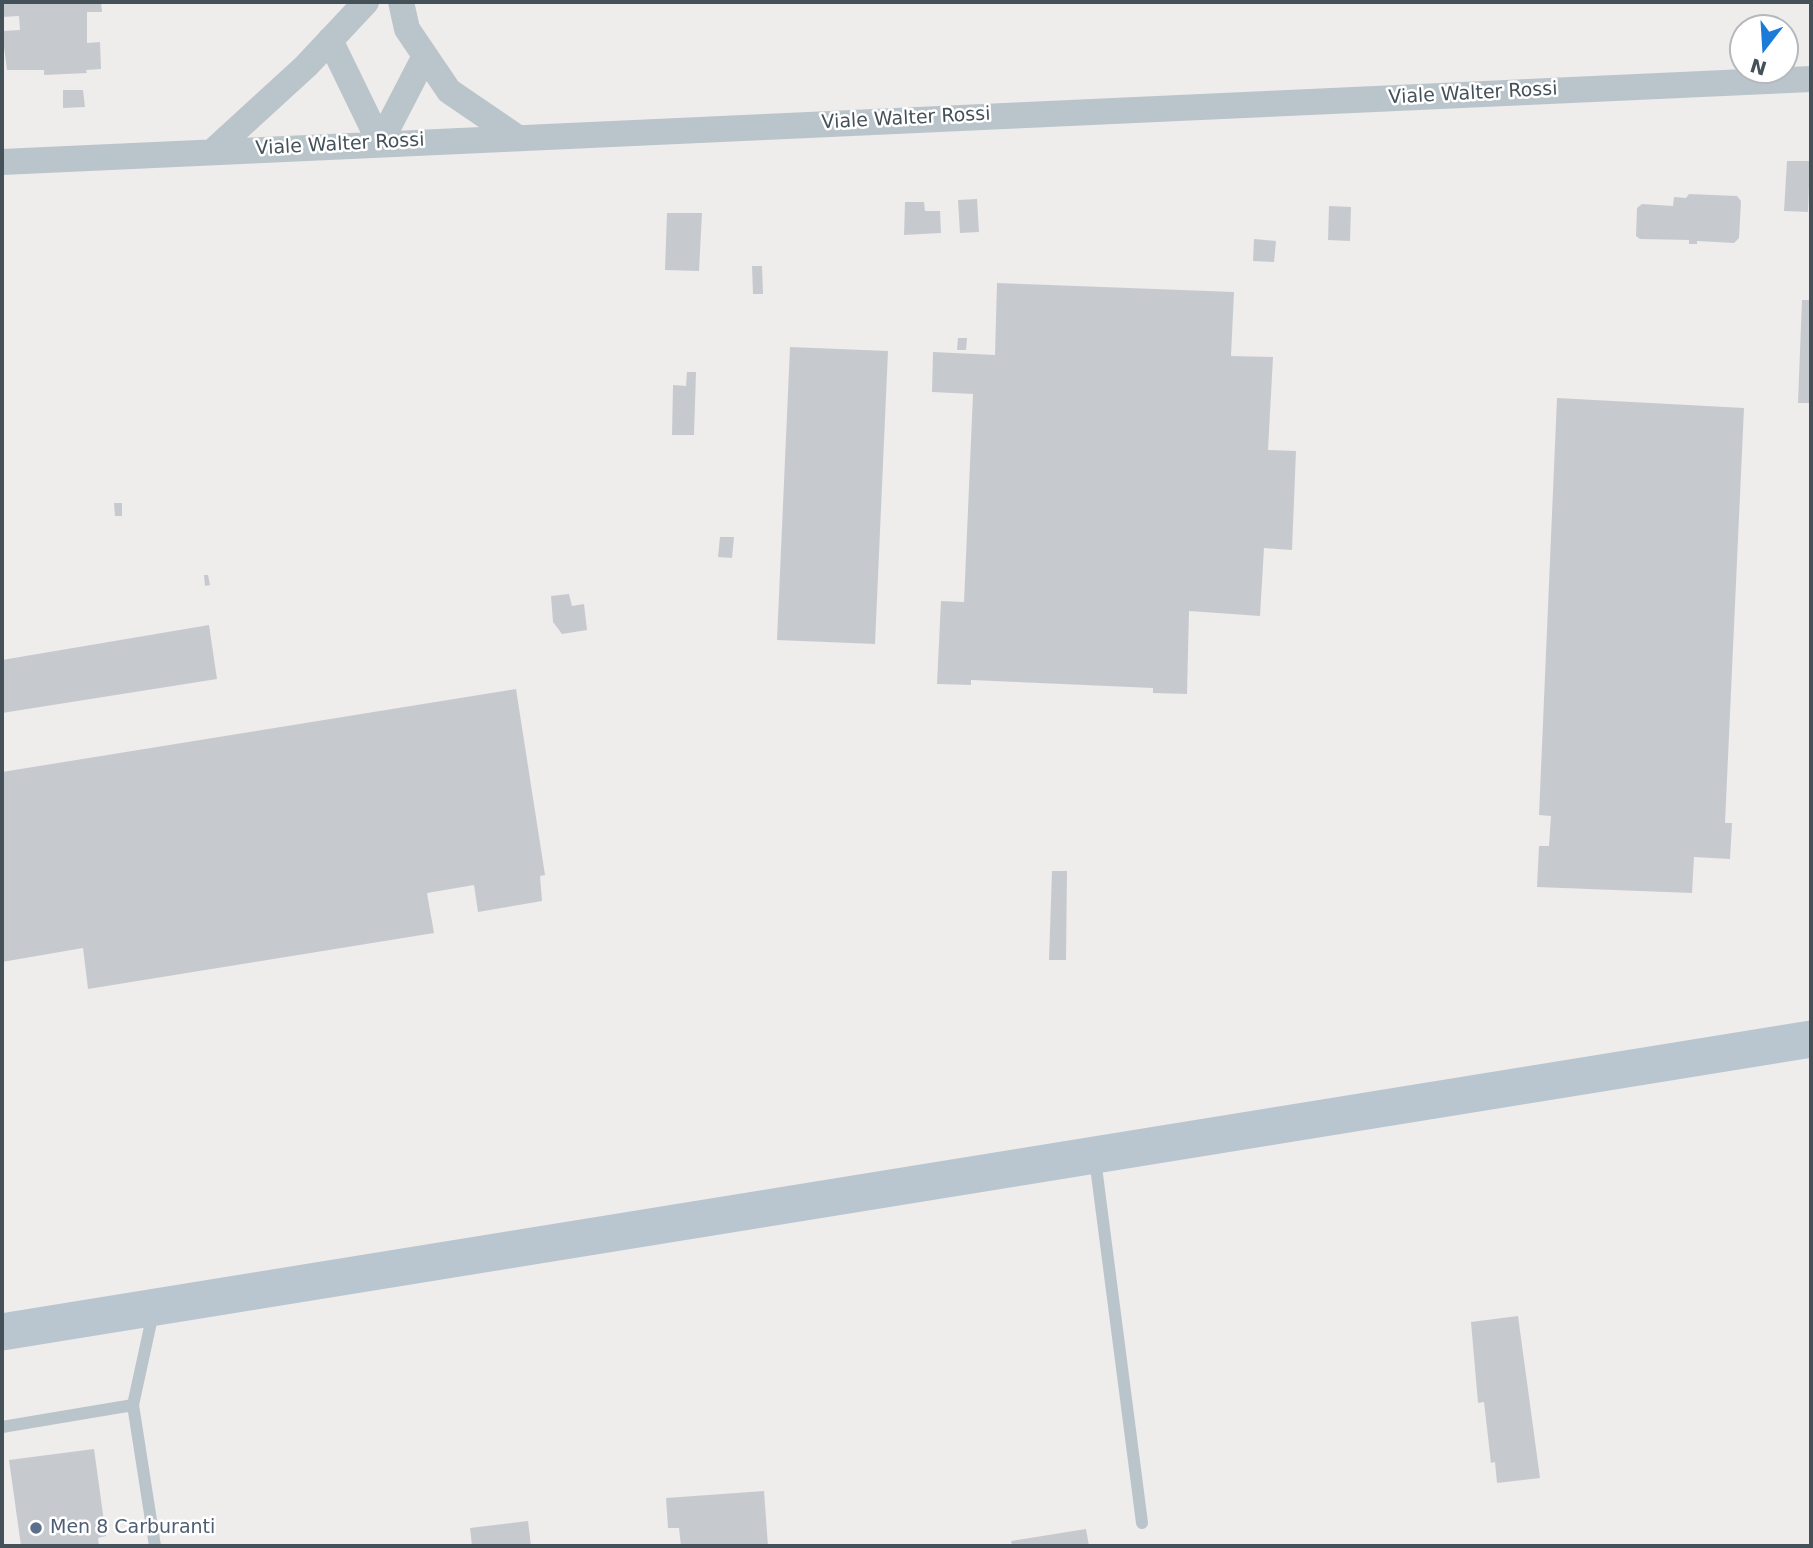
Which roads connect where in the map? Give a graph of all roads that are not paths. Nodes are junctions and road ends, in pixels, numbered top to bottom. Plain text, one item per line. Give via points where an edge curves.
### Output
1 (366, 2) edge
2 (401, 2) edge
3 (330, 40) junction
4 (425, 56) junction
5 (1811, 79) edge
6 (515, 136) junction
7 (380, 143) junction
8 (212, 152) junction
9 (2, 162) edge
10 (1811, 1039) edge
11 (1095, 1155) junction
12 (155, 1308) junction
13 (2, 1332) edge
14 (133, 1405) junction
15 (2, 1427) edge
16 (1142, 1523) dead end
17 (155, 1546) edge

1 - 3 street
2 - 4 street via 407,29
3 - 7 street
3 - 8 street
4 - 6 street via 449,91
4 - 7 street
5 - 6 street, Viale Walter Rossi
6 - 7 street, Viale Walter Rossi
7 - 8 street, Viale Walter Rossi
8 - 9 street, Viale Walter Rossi
10 - 11 main road
11 - 12 main road
11 - 16 lane
12 - 13 main road
12 - 14 lane
14 - 15 lane
14 - 17 lane

